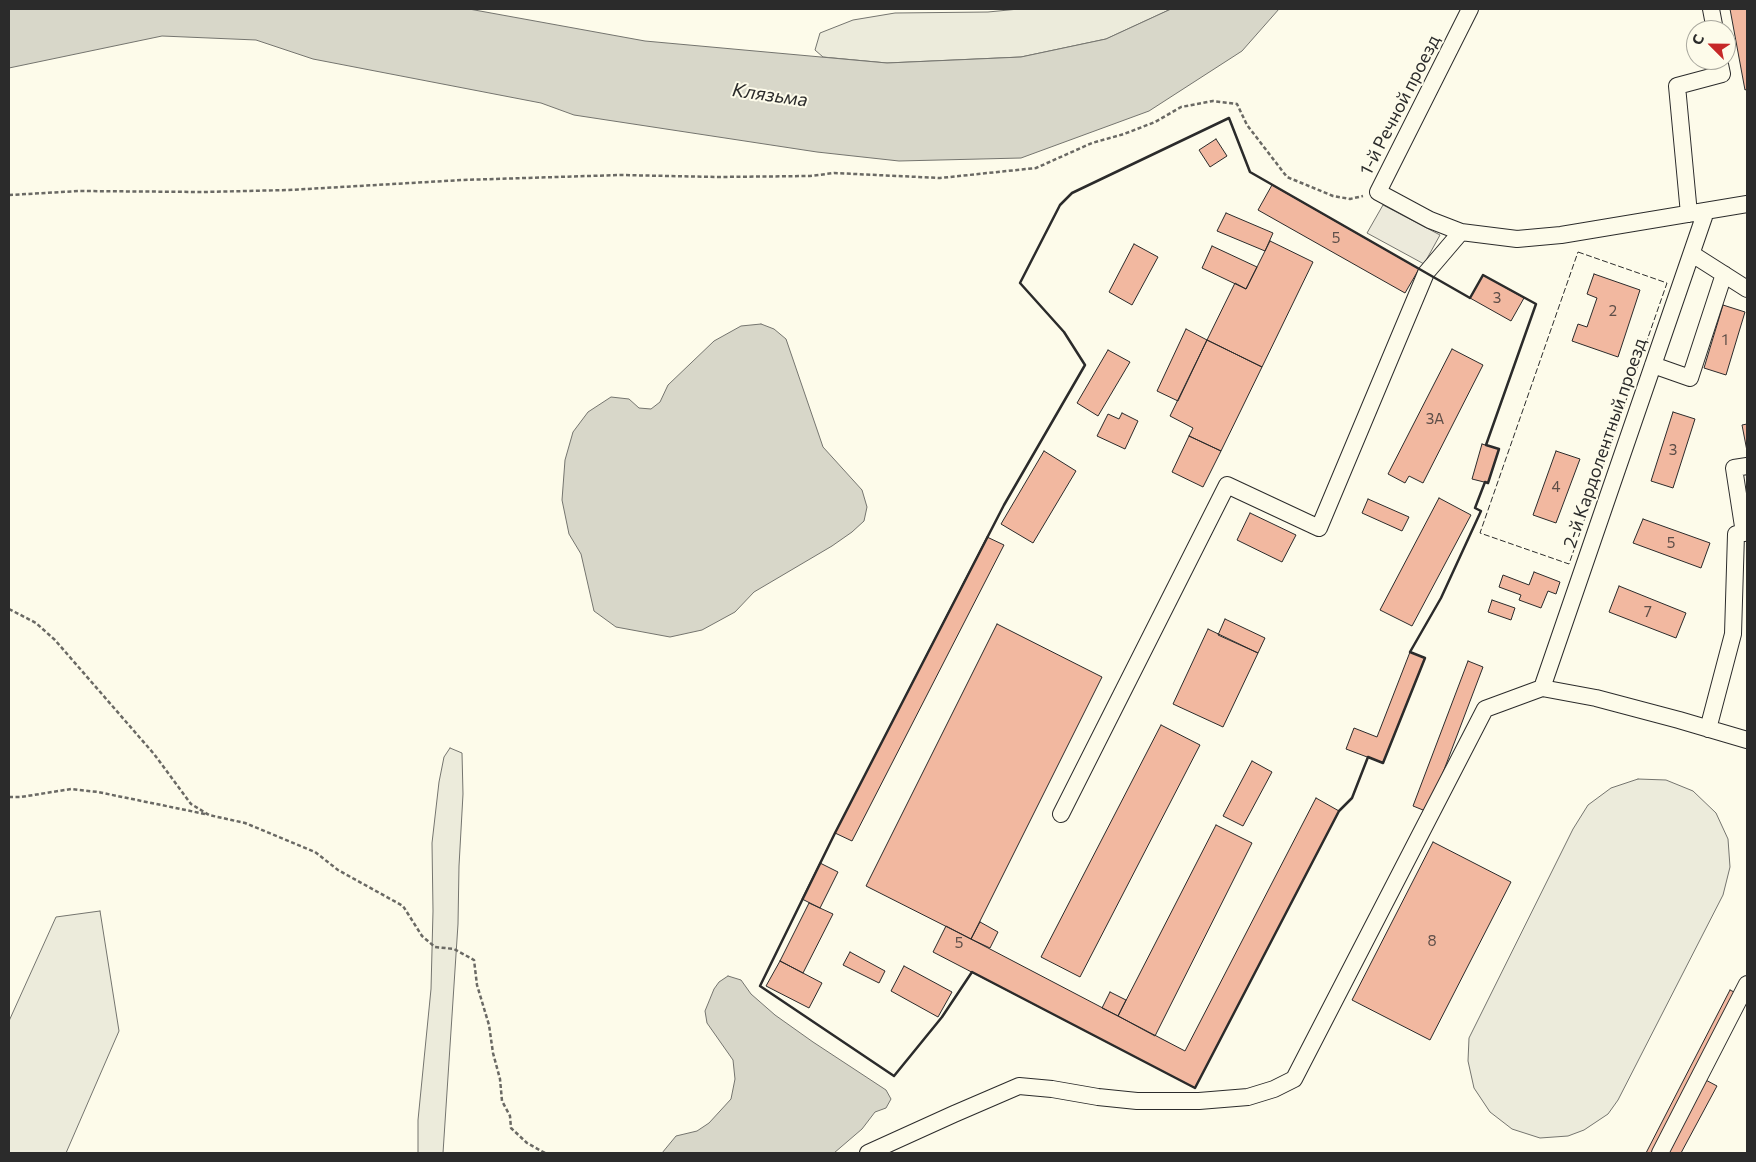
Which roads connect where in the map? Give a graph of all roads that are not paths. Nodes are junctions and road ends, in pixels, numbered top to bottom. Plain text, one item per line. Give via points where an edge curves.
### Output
1 (1470, 9) edge
2 (1721, 70) edge
3 (1747, 204) edge
4 (1706, 210) junction
5 (1689, 214) junction
6 (1461, 232) junction
7 (1692, 254) junction
8 (1724, 274) junction
9 (1747, 289) edge
10 (1653, 365) junction
11 (1747, 466) edge
12 (1746, 532) edge
13 (1542, 688) junction
14 (1708, 729) junction
15 (1747, 740) edge
16 (1061, 814) dead end
17 (1747, 984) edge
18 (868, 1153) edge
19 (1660, 1153) edge

1 - 6 street, 1-й Речной проезд via 1378,192 1430,220
2 - 5 street via 1722,74 1677,86
3 - 4 street
4 - 5 street
4 - 7 street, 2-й Кардолентный проезд
5 - 6 street via 1517,239
6 - 16 street via 1426,273 1319,528 1227,485
7 - 8 street
7 - 10 street, 2-й Кардолентный проезд
8 - 9 street
8 - 10 street via 1690,378
10 - 13 street, 2-й Кардолентный проезд
11 - 12 street via 1734,468
12 - 14 street via 1736,534 1733,634
13 - 14 street via 1596,698
13 - 18 street via 1485,709 1294,1079 1248,1097 1199,1101 1137,1101 1019,1086
14 - 15 street
17 - 19 street

